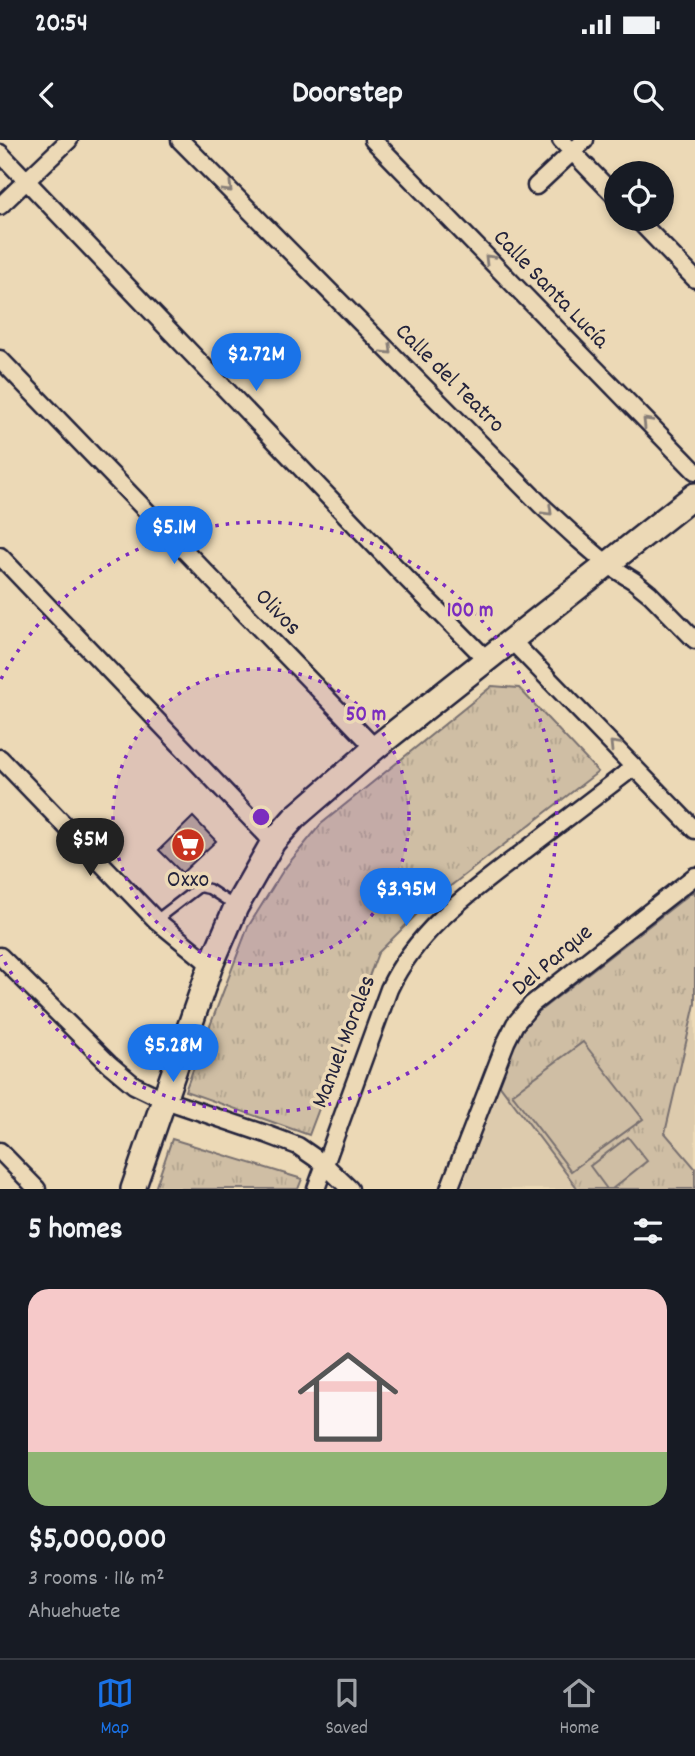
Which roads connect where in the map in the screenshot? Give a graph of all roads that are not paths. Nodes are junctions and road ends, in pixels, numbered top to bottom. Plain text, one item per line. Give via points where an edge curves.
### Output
1 (69, 140) edge
2 (180, 140) edge
3 (373, 140) edge
4 (585, 140) edge
5 (567, 146) edge
6 (0, 153) edge
7 (27, 180) junction
8 (604, 185) edge
9 (536, 186) dead end
10 (0, 206) edge
11 (649, 231) edge
12 (695, 279) edge
13 (0, 359) edge
14 (695, 471) edge
15 (695, 495) edge
16 (0, 556) edge
17 (607, 564) junction
18 (510, 640) junction
19 (695, 640) edge
20 (486, 659) junction
21 (375, 748) junction
22 (0, 758) edge
23 (634, 767) junction
24 (695, 830) edge
25 (273, 842) junction
26 (695, 876) edge
27 (236, 906) junction
28 (156, 920) junction
29 (0, 956) edge
30 (211, 965) junction
31 (165, 1100) junction
32 (0, 1151) edge
33 (324, 1164) junction
34 (37, 1189) edge
35 (133, 1189) edge
36 (316, 1189) edge
37 (350, 1189) edge
38 (449, 1189) edge

1 - 7 street
2 -> 17 street, Calle del Teatro via 541,505
14 -> 3 street, Calle Santa Lucía
4 - 5 street
5 - 8 street
5 - 9 street
6 - 7 street
7 - 10 street
7 - 20 street
11 - 12 street
13 - 21 street, Olivos
15 - 17 main road
16 - 25 street
17 - 18 main road
17 - 19 street, Calle del Teatro via 650,594
18 - 20 main road
23 -> 18 street
20 - 21 main road
21 - 25 main road
22 - 28 street
23 - 24 street
23 - 33 street, Manuel Morales via 463,898 409,953 389,989
25 - 27 main road
26 - 38 street, Del Parque via 532,1004 515,1024
27 - 28 lane via 200,887
27 - 30 main road
28 - 30 street
29 - 31 street via 134,1086
30 - 31 main road
31 - 33 street via 298,1146
31 - 35 main road
32 - 34 street
33 - 36 street, Manuel Morales
33 - 37 street

